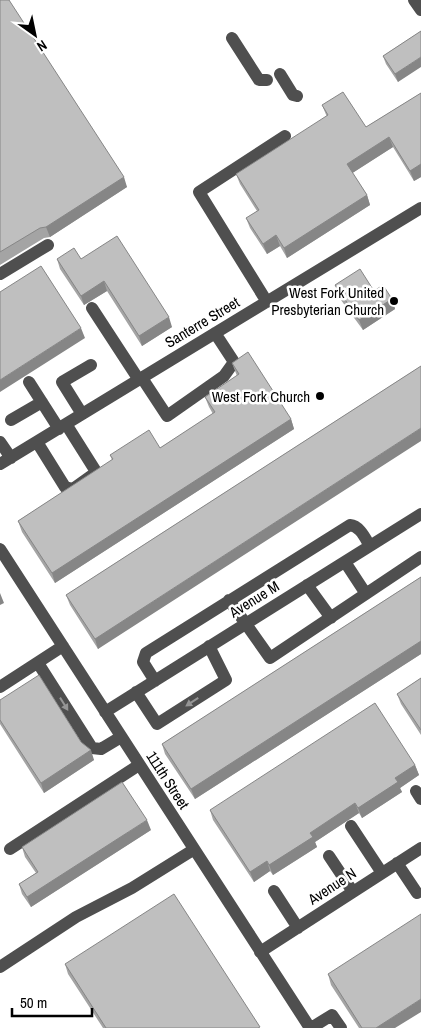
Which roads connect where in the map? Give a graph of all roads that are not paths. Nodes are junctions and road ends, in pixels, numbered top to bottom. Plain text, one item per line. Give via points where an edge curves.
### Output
1 (414, 0) edge
2 (421, 10) edge
3 (232, 38) dead end
4 (280, 74) dead end
5 (266, 80) dead end
6 (297, 96) dead end
7 (285, 136) dead end
8 (421, 208) edge
9 (48, 245) dead end
10 (0, 274) edge
11 (267, 302) junction
12 (92, 308) dead end
13 (216, 333) junction
14 (91, 365) dead end
15 (140, 379) junction
16 (30, 382) dead end
17 (42, 402) junction
18 (82, 414) junction
19 (11, 420) dead end
20 (62, 426) junction
21 (0, 442) edge
22 (37, 442) junction
23 (6, 461) edge
24 (421, 514) edge
25 (370, 546) junction
26 (0, 549) edge
27 (421, 557) edge
28 (345, 562) junction
29 (307, 585) junction
30 (366, 594) junction
31 (229, 600) junction
32 (331, 618) junction
33 (245, 624) junction
34 (63, 646) junction
35 (209, 646) junction
36 (38, 663) junction
37 (155, 681) junction
38 (0, 687) edge
39 (136, 692) junction
40 (105, 712) junction
41 (121, 737) junction
42 (139, 765) junction
43 (351, 826) dead end
44 (421, 848) edge
45 (10, 849) dead end
46 (193, 850) junction
47 (329, 856) dead end
48 (397, 863) junction
49 (382, 873) junction
50 (274, 891) dead end
51 (353, 892) junction
52 (416, 892) dead end
53 (298, 928) junction
54 (260, 952) junction
55 (0, 967) edge
56 (311, 1028) edge
57 (341, 1028) edge

1 - 2 street
3 - 5 street via 259,80
4 - 6 street via 293,95
7 - 11 street via 199,192
8 - 11 street, Santerre Street
9 - 10 street
11 - 13 street, Santerre Street
12 - 15 street
13 - 15 street, Santerre Street
13 - 15 street via 234,362 224,376 166,416
14 - 18 street via 62,382
15 - 18 street, Santerre Street
16 - 17 street
17 - 19 street
17 - 20 street
18 - 20 street, Santerre Street
20 - 22 street, Santerre Street
20 - 22 street via 95,470 74,489 65,487
21 - 23 street
22 - 23 street, Santerre Street
24 - 25 street, Avenue M
25 - 28 street, Avenue M
25 - 31 street via 359,529 350,525
26 - 34 street, 111th Street
27 - 30 street
28 - 29 street, Avenue M
28 - 30 street
29 - 32 street
29 - 33 street, Avenue M
30 - 32 street
31 - 33 street
31 - 37 street via 146,653 143,662
32 - 33 street via 270,658
33 - 35 street, Avenue M
34 - 36 street
34 - 40 street, 111th Street
35 - 37 street, Avenue M
35 -> 39 street via 226,680 157,724
36 - 38 street
36 -> 41 street via 92,748 101,749
37 - 39 street, Avenue M
39 - 40 street, Avenue M
40 - 41 street, 111th Street
41 - 42 street, 111th Street
42 - 45 street
42 - 46 street, 111th Street
43 - 49 street
44 - 48 street, Avenue N
46 - 54 street, 111th Street
46 - 55 street via 132,888 76,917
47 - 51 street
48 - 49 street, Avenue N
48 - 52 street
49 - 51 street, Avenue N
50 - 53 street
51 - 53 street, Avenue N
53 - 54 street, Avenue N
54 - 56 street, 111th Street
56 - 57 street via 332,1015

